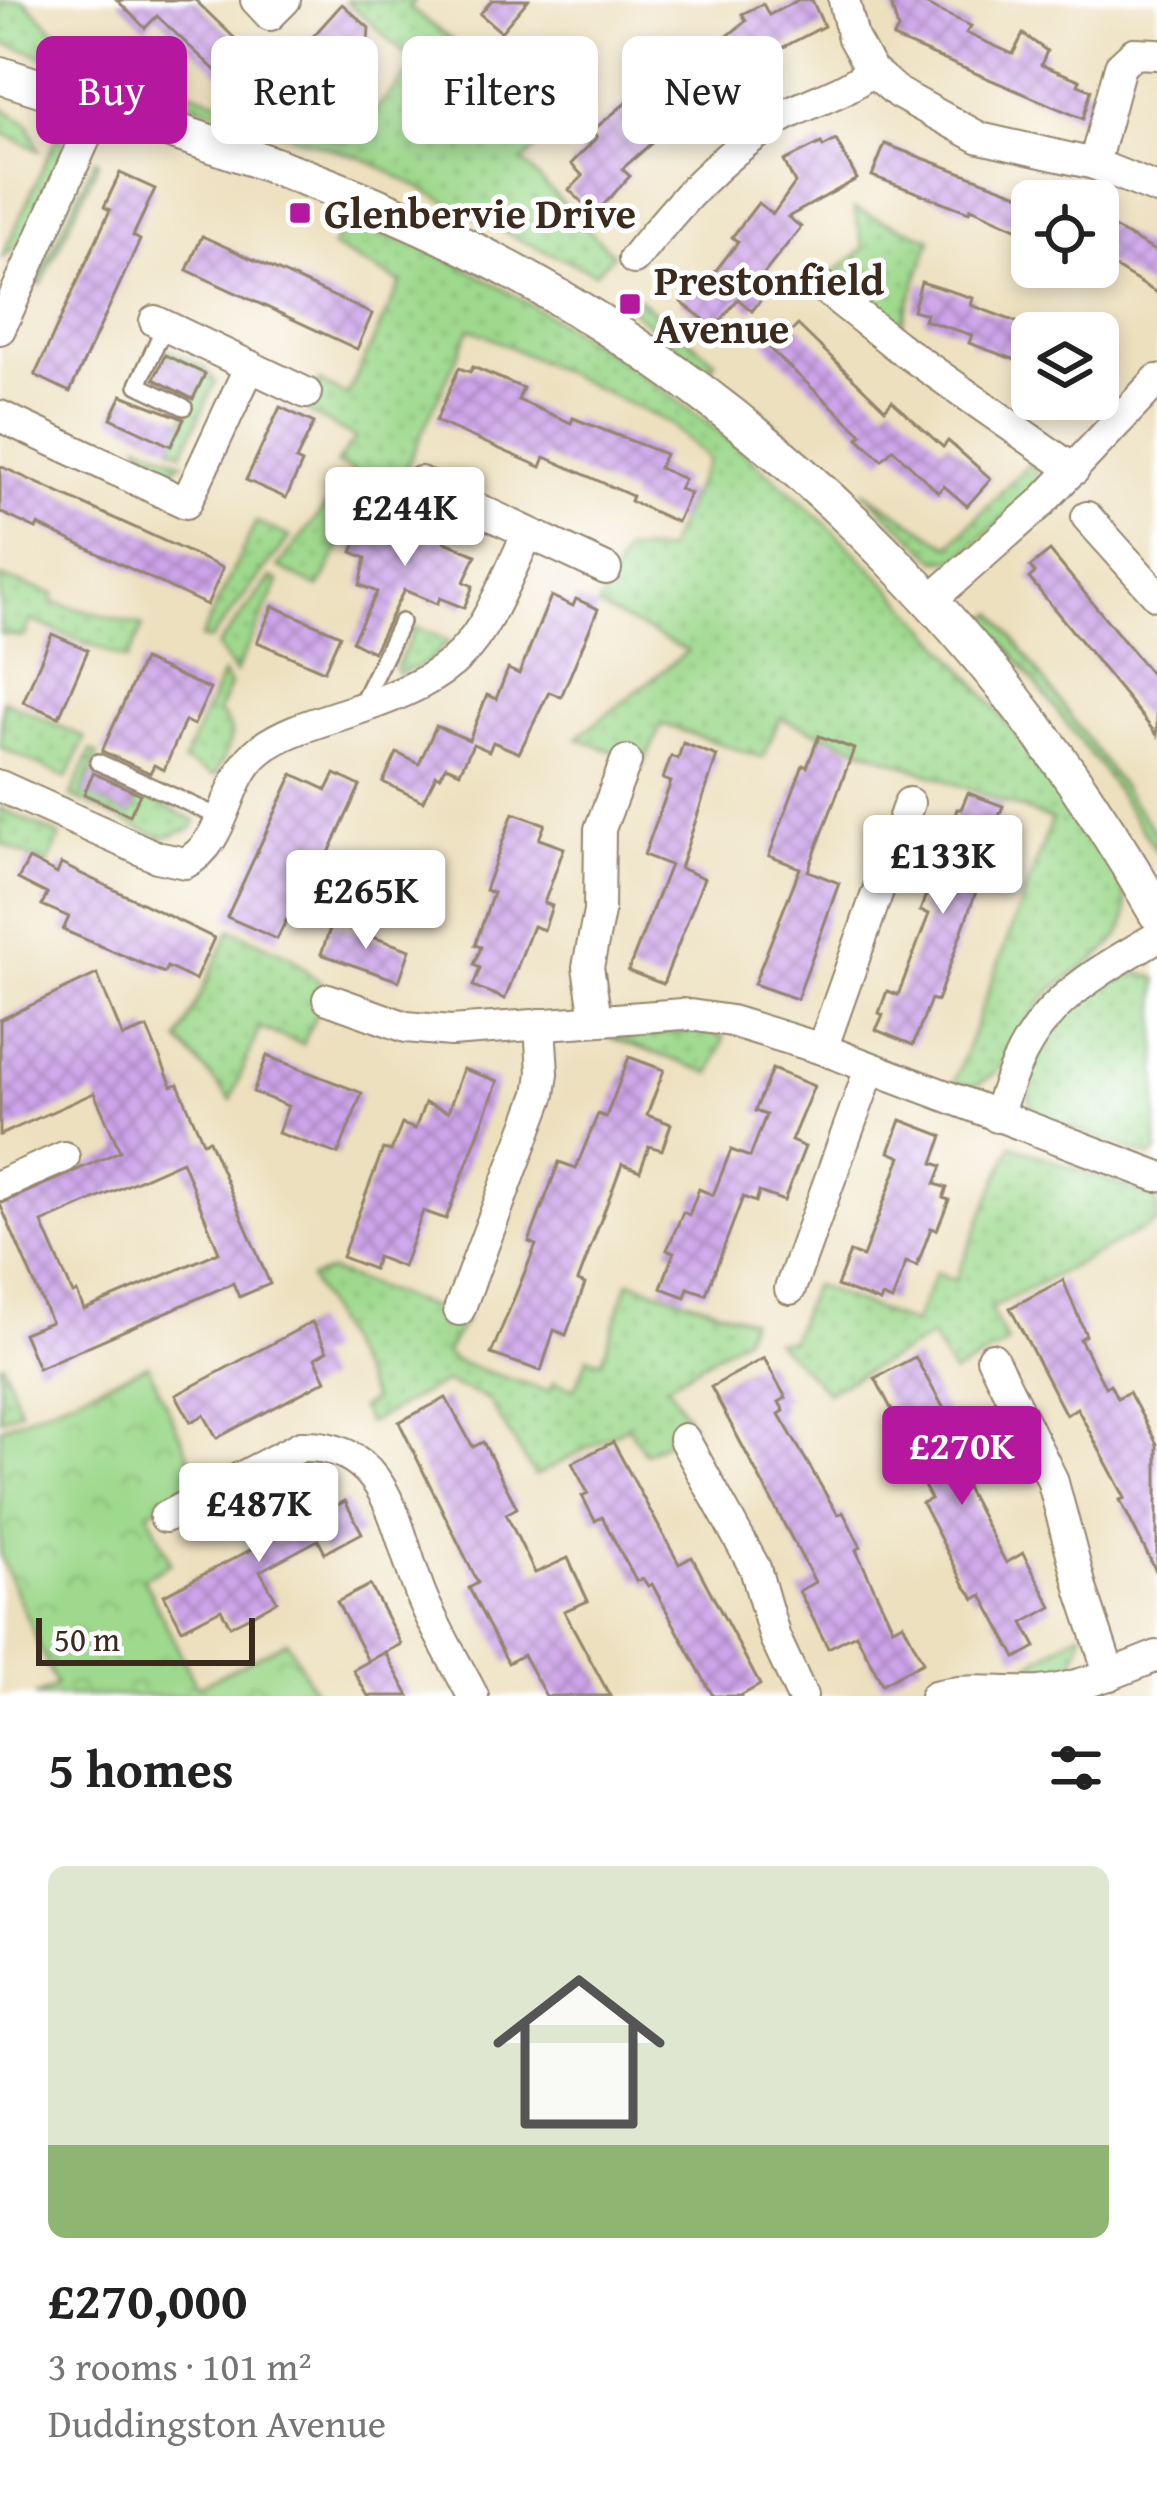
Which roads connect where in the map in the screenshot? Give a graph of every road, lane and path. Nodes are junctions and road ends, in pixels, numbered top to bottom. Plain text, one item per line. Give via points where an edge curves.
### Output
1 (256, 0) edge
2 (285, 0) edge
3 (844, 0) edge
4 (1157, 53) edge
5 (871, 70) junction
6 (0, 75) edge
7 (36, 87) edge
8 (187, 136) edge
9 (80, 144) edge
10 (1094, 164) junction
11 (1157, 189) edge
12 (634, 260) dead end
13 (9, 284) edge
14 (819, 284) dead end
15 (160, 323) joint
16 (0, 328) edge
17 (250, 366) junction
18 (1153, 392) edge
19 (306, 393) dead end
20 (184, 407) dead end
21 (0, 416) edge
22 (1074, 470) junction
23 (420, 482) dead end
24 (1087, 518) dead end
25 (528, 533) junction
26 (606, 569) dead end
27 (1157, 596) edge
28 (932, 599) junction
29 (400, 622) dead end
30 (359, 710) junction
31 (626, 761) dead end
32 (98, 762) dead end
33 (0, 786) edge
34 (909, 803) dead end
35 (220, 818) junction
36 (1157, 913) edge
37 (1157, 937) edge
38 (328, 999) dead end
39 (596, 1018) junction
40 (540, 1024) junction
41 (822, 1049) junction
42 (870, 1069) junction
43 (997, 1117) junction
44 (64, 1157) dead end
45 (1157, 1176) edge
46 (0, 1185) edge
47 (790, 1289) dead end
48 (459, 1310) dead end
49 (992, 1358) dead end
50 (684, 1439) dead end
51 (165, 1517) dead end
52 (1157, 1656) edge
53 (1110, 1675) junction
54 (473, 1696) edge
55 (802, 1696) edge
56 (935, 1696) edge

1 - 2 street via 271,16
3 - 5 street
4 - 10 street via 1134,53 1120,66
5 - 10 street via 980,138
5 - 12 street via 725,158
6 - 7 street
8 - 28 street via 351,195 544,290 739,424
9 - 13 street
10 - 11 street
13 - 16 street
14 - 22 street
15 - 17 street
15 - 20 lane via 138,385
17 - 19 street
17 - 21 street via 186,503
18 - 22 street
22 - 28 street
23 - 25 street
24 - 27 street
25 - 26 street
25 - 30 street via 461,657
28 - 36 street via 1060,758
29 - 30 lane
30 - 35 street via 259,751
31 - 39 street via 600,829 599,912 587,968
32 - 35 lane
33 - 35 street via 174,862 203,851
34 - 41 street
37 - 43 street via 1089,977 1044,1016
38 - 40 street via 406,1027
39 - 40 street
39 - 41 street via 683,1014
40 - 48 street via 541,1094
41 - 42 street
42 - 43 street
42 - 47 street
43 - 45 street
44 - 46 street
49 - 53 street via 1063,1508
50 - 55 street via 755,1568
51 - 54 street via 301,1445 347,1454 372,1472
52 - 53 street
53 - 56 street via 1044,1691

